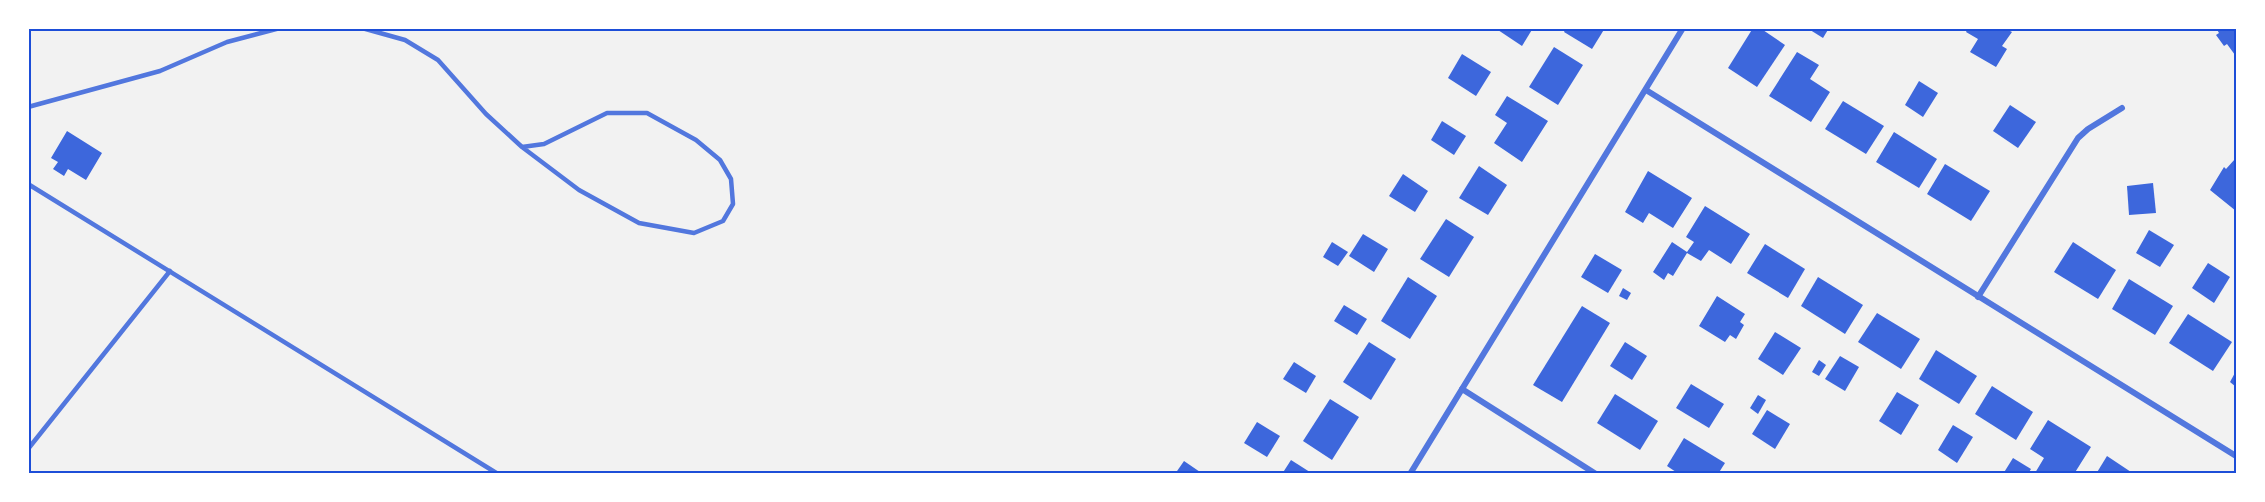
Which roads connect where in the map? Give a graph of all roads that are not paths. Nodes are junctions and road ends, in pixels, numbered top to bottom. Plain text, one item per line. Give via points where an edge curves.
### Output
1 (280, 28) edge
2 (362, 28) edge
3 (1683, 28) edge
4 (1646, 90) junction
5 (28, 107) edge
6 (2122, 108) dead end
7 (522, 147) junction
8 (28, 184) edge
9 (170, 271) junction
10 (1978, 297) junction
11 (1462, 389) junction
12 (28, 449) edge
13 (2236, 456) edge
14 (498, 474) edge
15 (1410, 474) edge
16 (1596, 474) edge

1 - 5 lane via 227,42 159,72
2 - 7 lane via 405,39 438,60
3 - 4 street
4 - 10 street
4 - 11 street
6 - 10 street via 2078,138
7 - 7 lane via 579,190 639,223 694,233 723,221 733,204 731,179 720,160 696,140 647,113 607,113 544,144
8 - 9 lane
9 - 12 lane
9 - 14 lane
10 - 13 street
11 - 15 street
11 - 16 street

